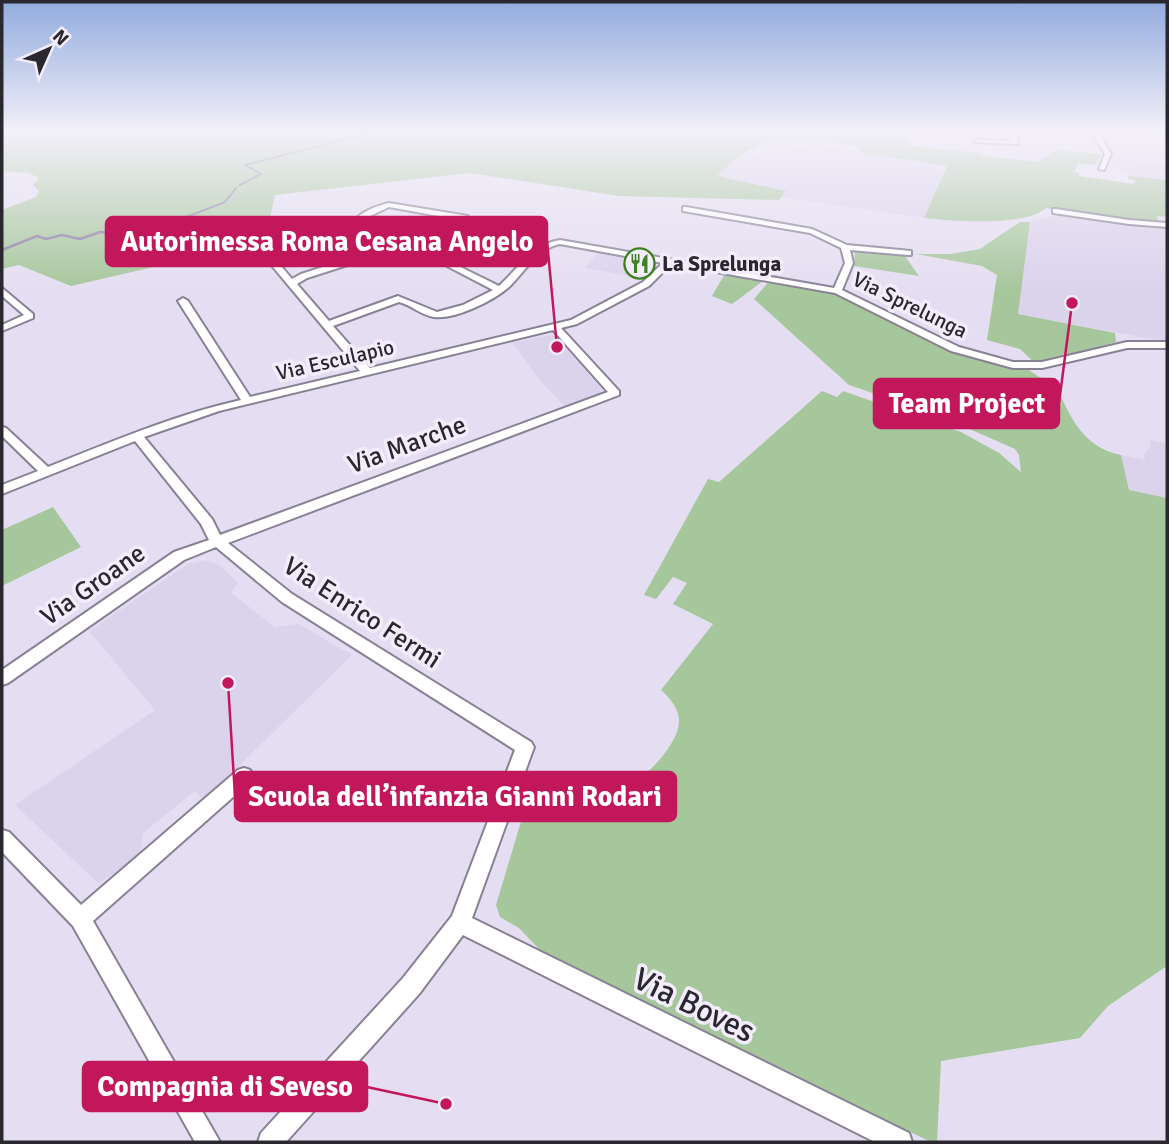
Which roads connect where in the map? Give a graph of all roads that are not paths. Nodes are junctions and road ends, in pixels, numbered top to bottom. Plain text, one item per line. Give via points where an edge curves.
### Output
1 (686, 209) dead end
2 (1056, 211) dead end
3 (1167, 225) edge
4 (845, 247) junction
5 (908, 253) dead end
6 (271, 261) dead end
7 (669, 261) junction
8 (291, 284) junction
9 (2, 290) edge
10 (500, 290) junction
11 (837, 290) junction
12 (183, 301) dead end
13 (328, 325) junction
14 (2, 328) edge
15 (556, 328) junction
16 (1167, 345) edge
17 (368, 372) junction
18 (247, 401) junction
19 (2, 430) edge
20 (137, 436) junction
21 (46, 472) junction
22 (2, 489) edge
23 (216, 540) junction
24 (2, 678) edge
25 (244, 776) dead end
26 (2, 839) edge
27 (80, 919) junction
28 (460, 923) junction
29 (208, 1142) edge
30 (270, 1142) edge
31 (900, 1142) edge

1 - 4 street via 812,231
2 - 3 street
4 - 5 street
4 - 11 street via 849,263
6 - 8 street
7 - 10 street, Via Sprelunga via 552,242
7 - 11 street, Via Sprelunga
7 - 15 street, Via Esculapio via 646,284
8 - 10 street via 354,260 351,229 379,207 389,205 465,218 428,254
8 - 13 street
9 - 14 street via 30,316
10 - 13 street via 443,314 430,314 398,299
11 - 16 street, Via Sprelunga via 956,349 1013,365 1042,365 1127,345
12 - 18 street
13 - 17 street
15 - 17 street, Via Esculapio
15 - 23 street, Via Marche via 615,393
17 - 18 street, Via Esculapio
18 - 20 street, Via Esculapio
19 - 21 street
20 - 21 street, Via Esculapio
20 - 23 street, Via Enrico Fermi via 207,522
21 - 22 street, Via Esculapio
23 - 24 street, Via Groane via 174,559
23 - 28 street, Via Enrico Fermi via 287,597 525,747
25 - 27 street
26 - 27 street
27 - 29 street
28 - 30 street via 411,986
28 - 31 street, Via Boves

